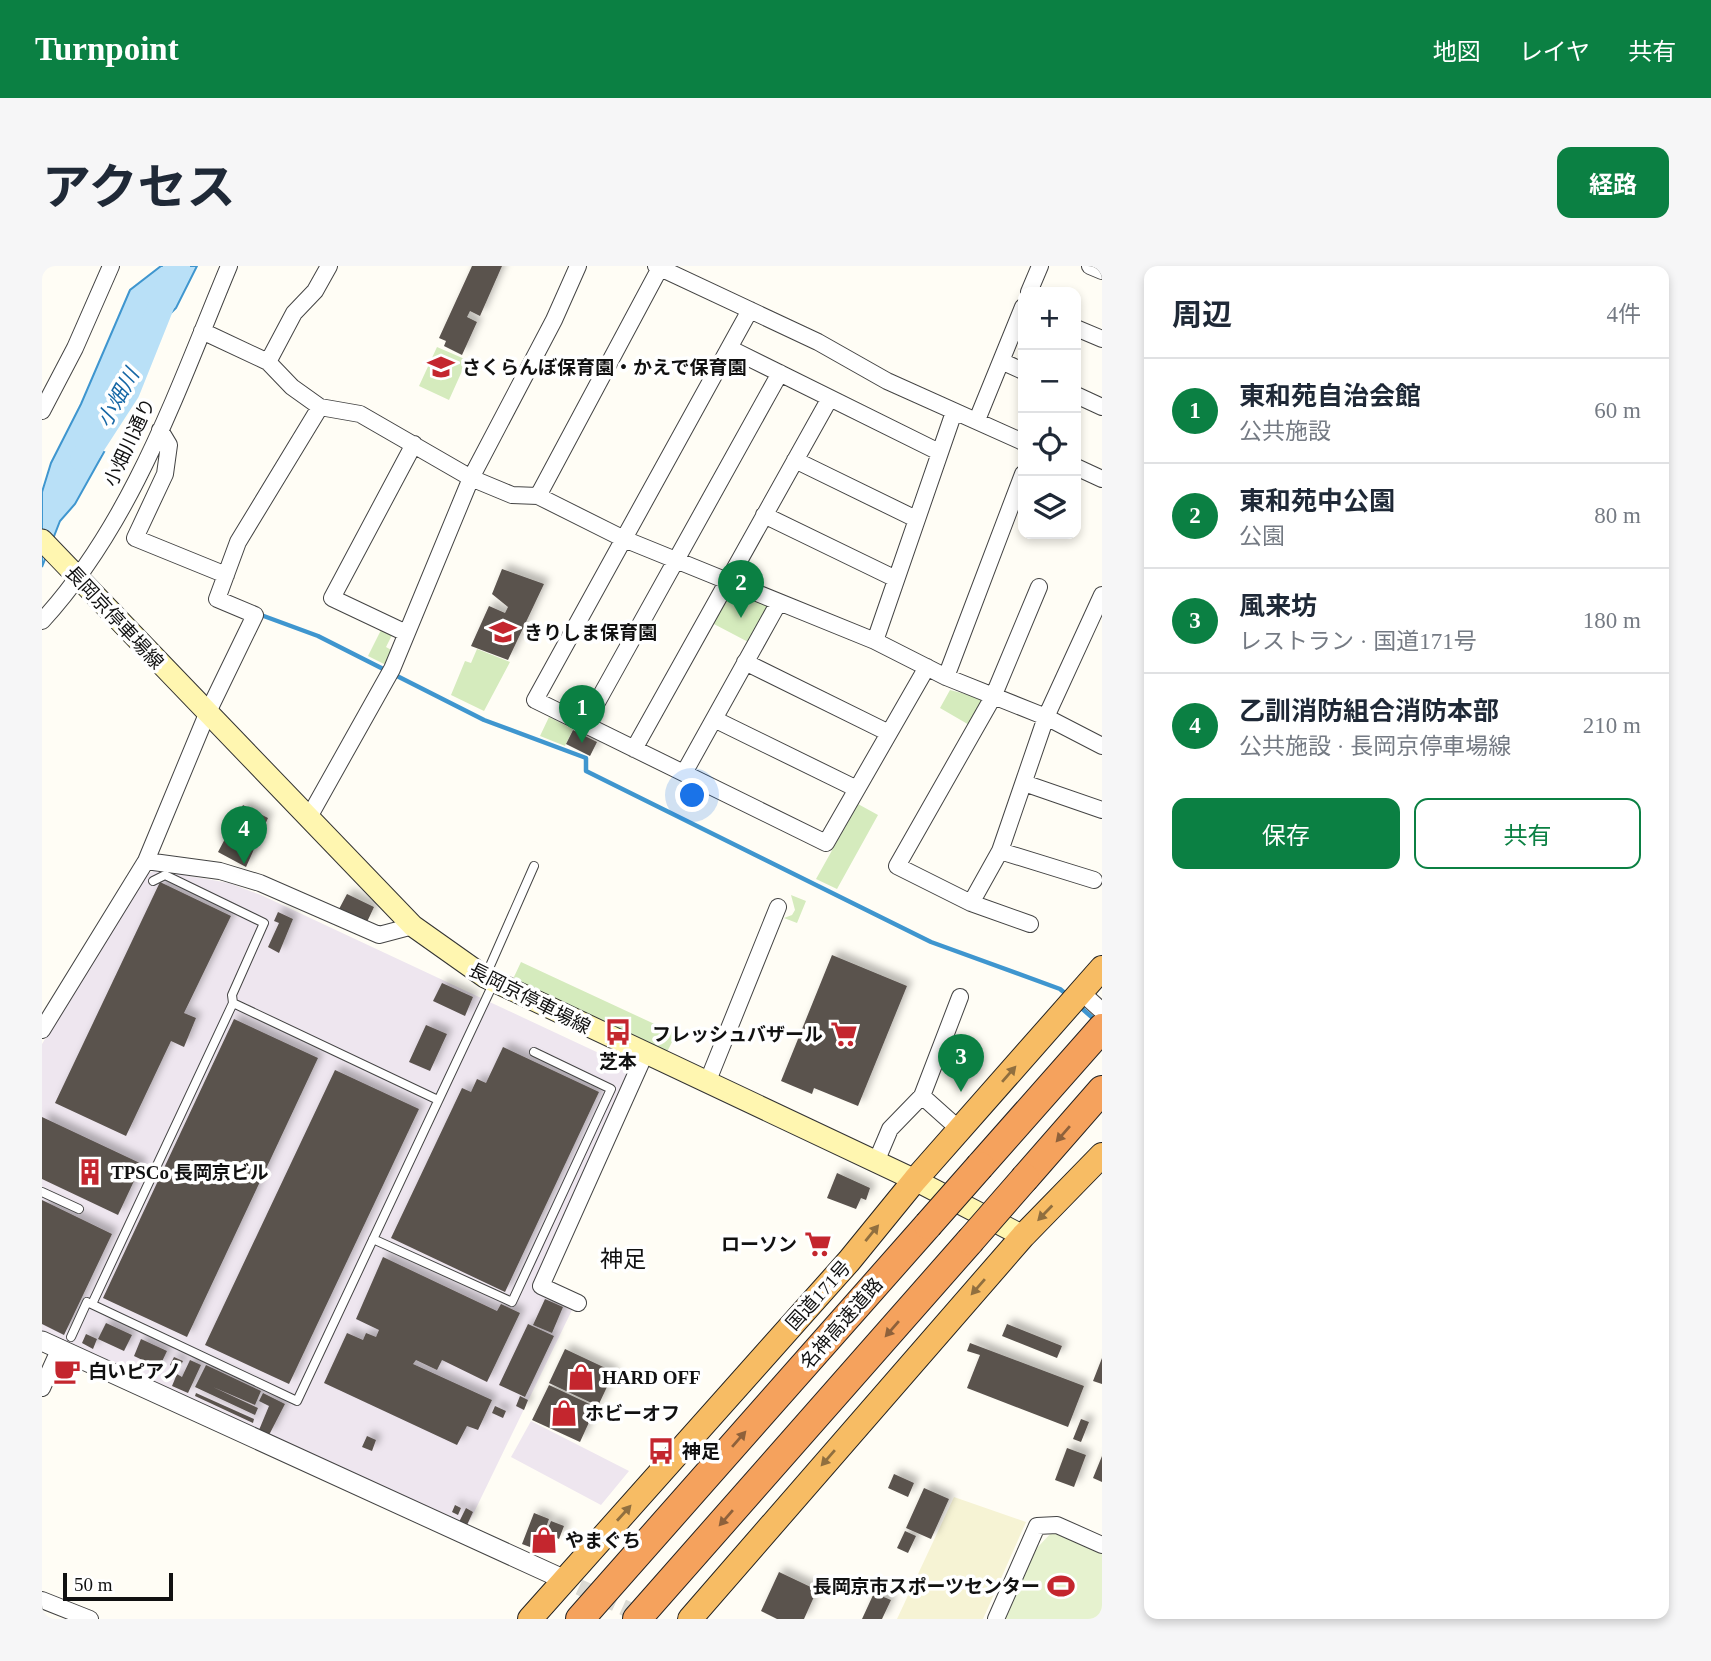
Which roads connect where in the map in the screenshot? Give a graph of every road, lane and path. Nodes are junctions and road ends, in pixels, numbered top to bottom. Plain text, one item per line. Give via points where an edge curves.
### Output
1 (111, 266) edge
2 (229, 266) edge
3 (329, 266) edge
4 (578, 266) edge
5 (1040, 266) edge
6 (1090, 266) edge
7 (659, 267) edge
8 (1102, 271) edge
9 (1031, 287) edge
10 (750, 310) junction
11 (1018, 319) edge
12 (1081, 330) edge
13 (202, 331) junction
14 (1102, 340) edge
15 (729, 348) junction
16 (1001, 361) junction
17 (268, 362) junction
18 (1018, 369) edge
19 (780, 373) junction
20 (1081, 397) edge
21 (830, 398) junction
22 (320, 407) junction
23 (1102, 407) edge
24 (42, 411) edge
25 (954, 412) junction
26 (977, 420) junction
27 (160, 430) junction
28 (1018, 440) edge
29 (414, 444) junction
30 (939, 452) junction
31 (795, 460) junction
32 (1081, 469) edge
33 (1022, 476) edge
34 (471, 478) junction
35 (1102, 479) edge
36 (538, 496) junction
37 (764, 515) junction
38 (916, 519) junction
39 (624, 539) junction
40 (42, 540) edge
41 (676, 560) junction
42 (75, 575) junction
43 (226, 575) junction
44 (896, 579) junction
45 (727, 581) junction
46 (1039, 587) dead end
47 (1102, 594) edge
48 (779, 602) junction
49 (42, 621) edge
50 (406, 632) junction
51 (875, 641) junction
52 (745, 662) junction
53 (927, 667) junction
54 (946, 677) junction
55 (993, 697) junction
56 (207, 714) junction
57 (1046, 717) junction
58 (714, 719) junction
59 (585, 724) junction
60 (889, 733) junction
61 (1100, 738) edge
62 (634, 749) junction
63 (684, 773) junction
64 (1024, 783) junction
65 (857, 789) junction
66 (1102, 810) edge
67 (309, 817) junction
68 (1000, 851) junction
69 (146, 861) junction
70 (534, 866) dead end
71 (1094, 880) dead end
72 (153, 881) dead end
73 (971, 903) junction
74 (778, 907) dead end
75 (1030, 924) dead end
76 (413, 926) junction
77 (1102, 968) edge
78 (489, 979) junction
79 (960, 997) dead end
80 (1076, 998) junction
81 (233, 1003) junction
82 (1102, 1011) edge
83 (1102, 1028) edge
84 (42, 1030) edge
85 (534, 1052) dead end
86 (645, 1054) junction
87 (707, 1083) junction
88 (1102, 1090) edge
89 (922, 1096) junction
90 (438, 1100) junction
91 (960, 1130) junction
92 (1102, 1155) edge
93 (876, 1162) junction
94 (915, 1180) junction
95 (42, 1192) edge
96 (79, 1209) dead end
97 (1023, 1236) junction
98 (373, 1239) junction
99 (578, 1303) dead end
100 (92, 1304) junction
101 (58, 1342) edge
102 (42, 1388) edge
103 (1102, 1545) edge
104 (572, 1583) junction
105 (42, 1600) edge
106 (90, 1619) edge
107 (530, 1619) edge
108 (580, 1619) edge
109 (637, 1619) edge
110 (690, 1619) edge
111 (996, 1619) edge

1 - 24 street
2 - 13 street, 小畑川通り
3 - 17 street via 315,291 294,313
4 - 34 street
5 - 9 street
6 - 8 street
7 - 10 street
7 - 36 street
10 - 15 street
10 - 25 street
11 - 16 street
12 - 14 street
13 - 17 street
13 - 27 street, 小畑川通り
15 - 19 street
15 - 39 street
16 - 18 street
16 - 26 street
17 - 22 street
19 - 21 street
19 - 41 street
20 - 23 street
21 - 30 street
21 - 31 street
22 - 29 street via 360,414
22 - 43 street via 238,542
25 - 26 street
25 - 30 street
26 - 28 street
27 - 42 street, 小畑川通り via 142,470
27 - 43 street via 169,445 167,466 135,538
29 - 34 street
29 - 50 street via 332,597
30 - 38 street
31 - 37 street
31 - 38 street
32 - 35 street
33 - 54 street
34 - 36 street via 512,495
34 - 50 street
36 - 39 street
37 - 44 street
37 - 45 street
38 - 44 street
39 - 41 street
39 - 59 street via 535,700
40 - 42 main road, 長岡京停車場線
41 - 45 street
41 - 59 street
42 - 49 street, 小畑川通り
42 - 56 main road, 長岡京停車場線
43 - 56 street via 217,599 255,615
44 - 51 street
45 - 48 street
45 - 62 street
46 - 55 street
47 - 57 street
48 - 51 street
48 - 52 street
50 - 67 street via 390,673
51 - 53 street
52 - 58 street
52 - 60 street
53 - 54 street
53 - 60 street
54 - 55 street
55 - 57 street
55 - 73 street via 897,866
56 - 67 main road, 長岡京停車場線
56 - 69 street
57 - 61 street
57 - 64 street
58 - 63 street
58 - 65 street
59 - 62 street
60 - 65 street
62 - 63 street
63 - 65 street via 826,843
64 - 66 street
64 - 68 street
67 - 76 main road, 長岡京停車場線
68 - 71 street
68 - 73 street
69 - 76 street via 220,871 260,883 379,935
69 - 84 street
70 - 78 lane
72 - 81 lane via 165,875 264,923 232,995
73 - 75 street
74 - 87 street
76 - 78 main road, 長岡京停車場線
77 - 80 highway, 国道171号
78 - 86 main road, 長岡京停車場線
78 - 90 lane
79 - 89 street
80 - 82 street
91 -> 80 highway, 国道171号
81 - 90 lane
81 - 100 lane
108 -> 83 highway, 名神高速道路, bridge
85 - 98 lane via 611,1089 512,1302
86 - 87 main road, 長岡京停車場線
86 - 99 street via 541,1286
87 - 93 main road, 長岡京停車場線
88 -> 109 highway, bridge
89 - 91 street
89 - 93 street via 890,1129
90 - 98 lane
91 - 94 highway, 国道171号
92 -> 97 highway
93 - 94 main road, 長岡京停車場線
94 - 97 main road, 長岡京停車場線
104 -> 94 highway, 国道171号
95 - 96 lane
97 -> 110 highway
98 - 100 lane via 297,1401
100 - 101 lane via 87,1302
101 - 102 street
101 - 104 street
103 - 111 street via 1057,1525 1037,1526
104 - 107 highway, 国道171号
105 - 106 street

